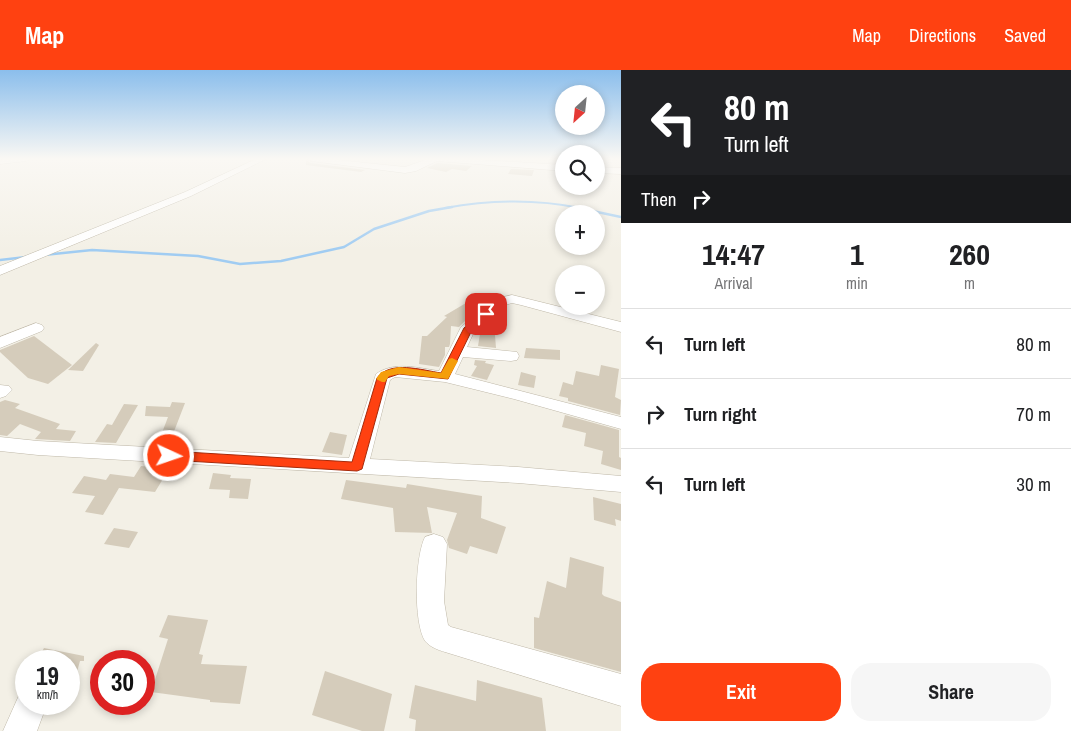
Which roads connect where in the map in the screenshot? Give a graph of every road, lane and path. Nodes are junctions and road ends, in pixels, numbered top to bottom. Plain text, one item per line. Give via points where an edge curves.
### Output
1 (197, 190) edge
2 (0, 271) edge
3 (621, 327) edge
4 (36, 328) dead end
5 (0, 343) edge
6 (457, 351) junction
7 (511, 356) dead end
8 (444, 377) junction
9 (621, 423) edge
10 (0, 444) edge
11 (357, 466) junction
12 (621, 484) edge
13 (434, 544) dead end
14 (621, 690) edge
15 (27, 715) edge
16 (20, 731) edge

1 - 2 street
3 - 6 street via 522,300 506,300 471,326
4 - 5 street
6 - 7 street
6 - 8 street
8 - 9 street
8 - 11 street via 399,370 385,374
10 - 11 street
11 - 12 street
13 - 14 street via 431,611 432,627 436,633 446,639
15 - 16 street

